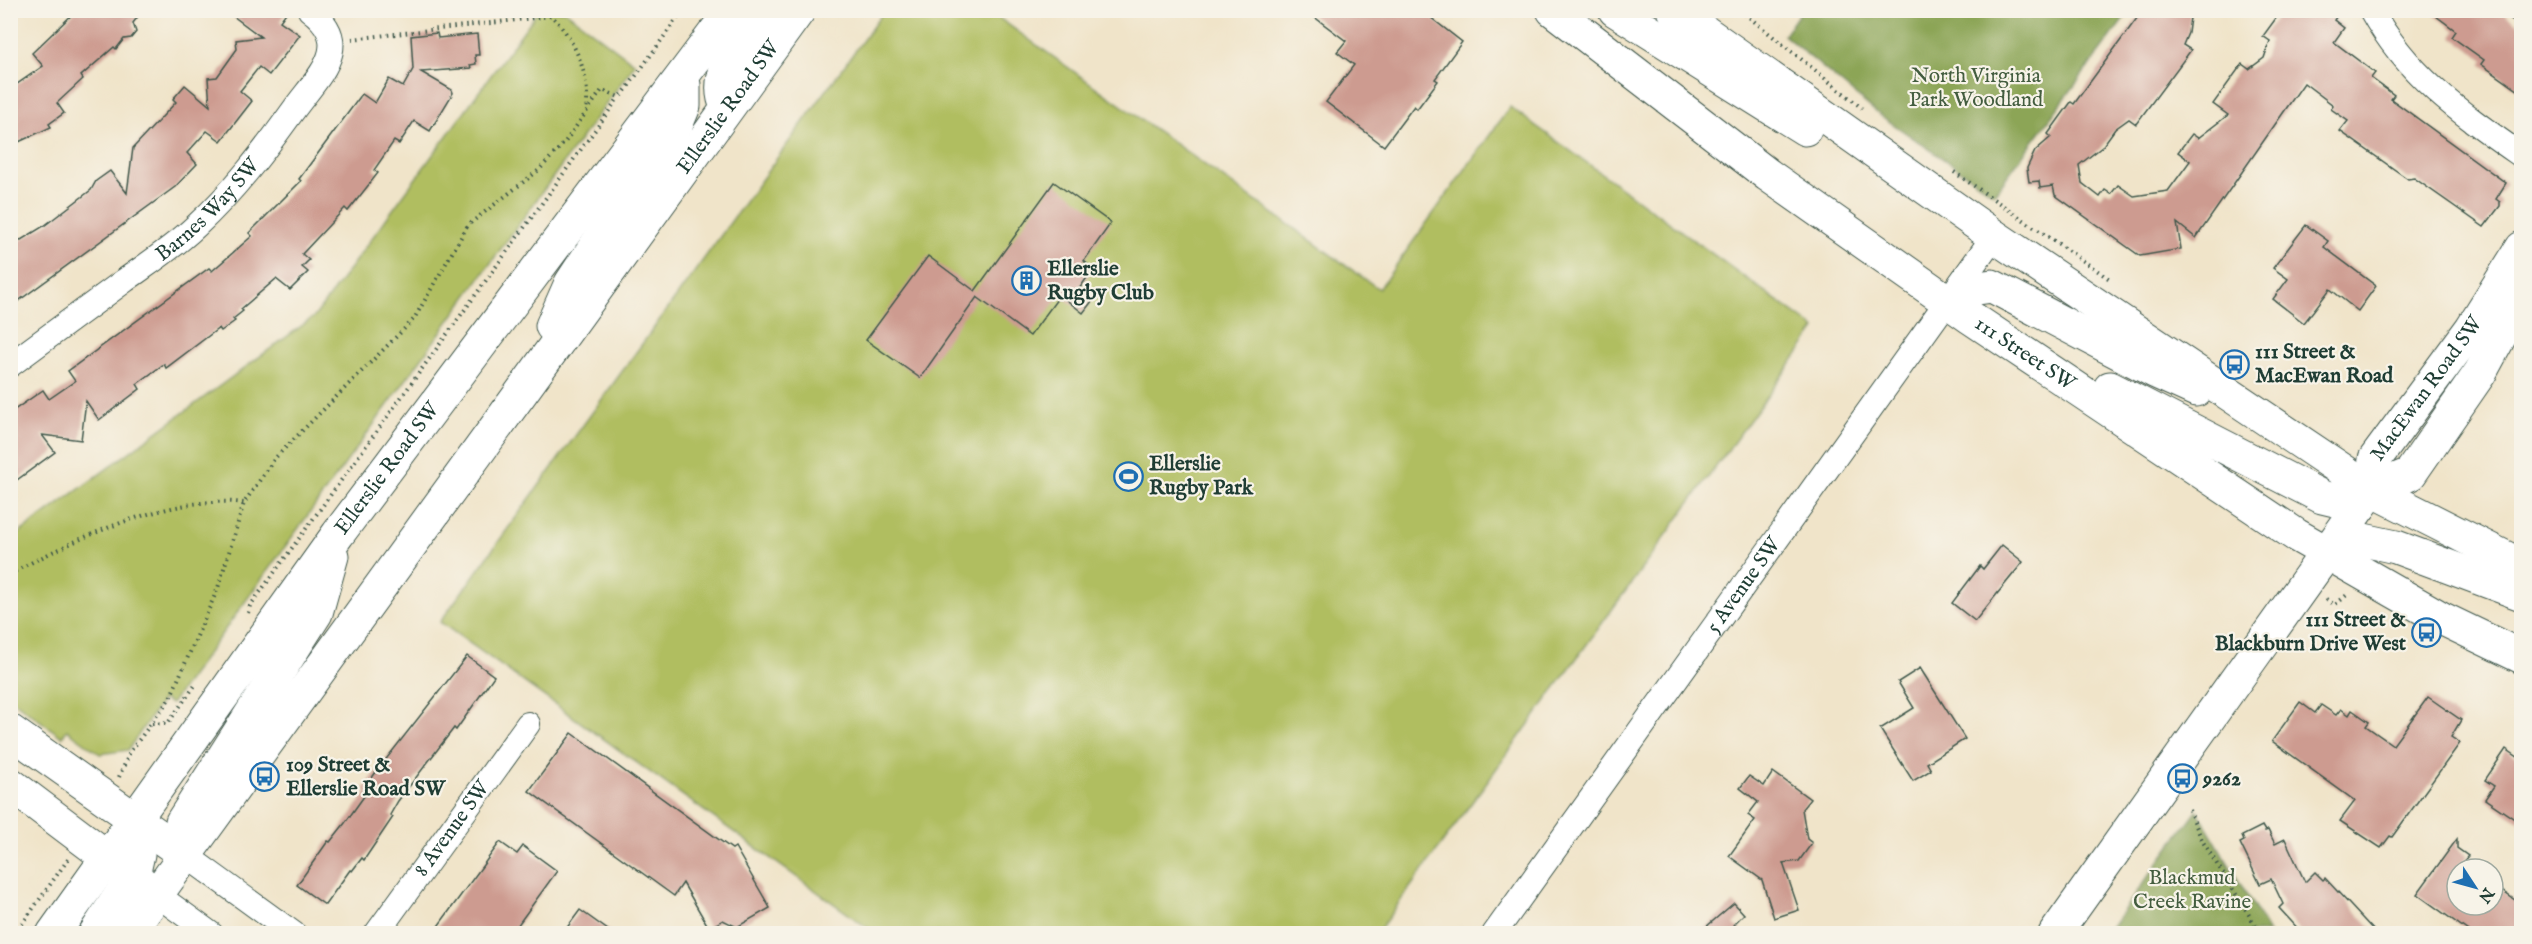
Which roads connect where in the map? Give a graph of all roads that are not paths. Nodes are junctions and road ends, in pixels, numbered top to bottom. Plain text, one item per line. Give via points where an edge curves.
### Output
1 (310, 10) edge
2 (732, 10) edge
3 (1553, 10) edge
4 (1615, 10) edge
5 (1674, 10) edge
6 (2371, 10) edge
7 (789, 14) edge
8 (683, 77) junction
9 (2522, 156) edge
10 (1904, 174) junction
11 (1994, 236) junction
12 (2522, 248) edge
13 (2522, 280) edge
14 (1948, 301) junction
15 (2010, 343) junction
16 (10, 365) edge
17 (525, 388) junction
18 (2242, 402) junction
19 (2366, 498) junction
20 (338, 534) junction
21 (2333, 544) junction
22 (2522, 566) edge
23 (2522, 594) edge
24 (2522, 657) edge
25 (528, 724) dead end
26 (10, 731) edge
27 (10, 784) edge
28 (134, 820) junction
29 (176, 849) junction
30 (108, 856) junction
31 (144, 885) junction
32 (53, 933) edge
33 (95, 933) edge
34 (128, 933) edge
35 (211, 933) edge
36 (294, 933) edge
37 (376, 933) edge
38 (1494, 933) edge
39 (2055, 933) edge

1 - 16 street, Barnes Way SW via 324,23 333,41 332,53 266,149 216,207 178,242
2 - 8 main road, Ellerslie Road SW
3 - 14 main road, 111 Street SW via 1768,175
4 - 10 main road via 1822,140 1879,168
5 - 10 main road
6 - 9 street via 2423,81
7 - 17 main road, Ellerslie Road SW
8 - 17 main road via 684,106 677,123 571,283
8 - 20 main road, Ellerslie Road SW
10 - 11 main road
11 - 14 street, 5 Avenue SW
11 - 18 main road
12 - 19 main road, MacEwan Road SW via 2471,329 2375,459
13 - 19 main road, MacEwan Road SW via 2505,325 2480,373 2410,474
14 - 15 main road, 111 Street SW
14 - 18 main road via 1971,289 1992,286 2154,371 2198,391
14 - 38 street, 5 Avenue SW
15 - 19 main road via 2081,374 2322,497
15 - 21 main road, 111 Street SW
17 - 29 main road, Ellerslie Road SW
18 - 19 main road
19 - 21 main road
19 - 22 main road
20 - 28 main road, Ellerslie Road SW
20 - 29 main road via 316,613
21 - 23 main road via 2396,548
21 - 24 main road, 111 Street SW via 2441,618
21 - 39 main road
25 - 37 street, 8 Avenue SW
26 - 28 main road
27 - 30 main road
28 - 29 main road
28 - 30 main road, Ellerslie Road SW
28 - 31 main road
29 - 31 main road
29 - 36 street
30 - 31 main road
30 - 32 main road, Ellerslie Road SW
31 - 33 main road
31 - 34 main road
31 - 35 street

